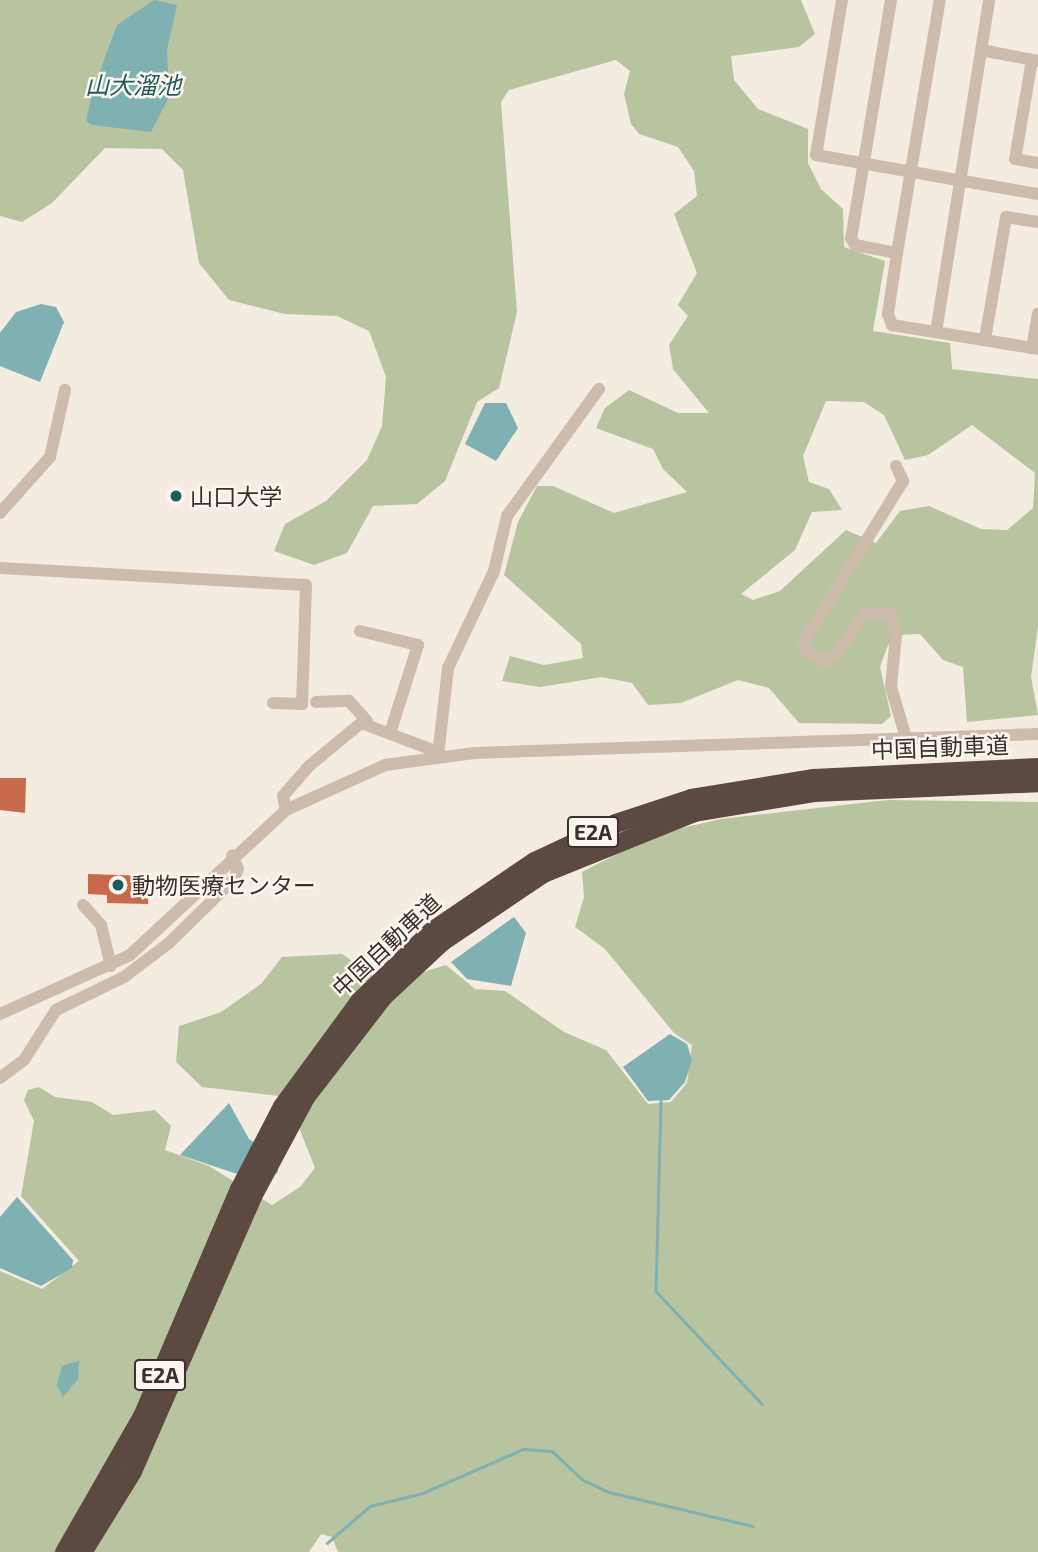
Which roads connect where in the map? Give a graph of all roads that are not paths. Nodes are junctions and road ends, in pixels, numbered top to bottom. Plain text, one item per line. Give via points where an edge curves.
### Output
1 (842, 0) edge
2 (891, 0) edge
3 (940, 0) edge
4 (989, 0) edge
5 (981, 50) junction
6 (1035, 60) edge
7 (1038, 163) edge
8 (864, 164) junction
9 (911, 171) junction
10 (959, 180) junction
11 (1038, 194) edge
12 (1038, 222) edge
13 (897, 253) junction
14 (1038, 314) edge
15 (936, 332) junction
16 (985, 339) junction
17 (1035, 348) edge
18 (599, 389) dead end
19 (65, 390) dead end
20 (896, 466) dead end
21 (0, 513) edge
22 (0, 568) edge
23 (360, 631) dead end
24 (316, 702) dead end
25 (273, 703) dead end
26 (367, 721) junction
27 (391, 730) junction
28 (1038, 734) edge
29 (907, 741) junction
30 (438, 753) junction
31 (1038, 767) edge
32 (1038, 782) edge
33 (286, 810) junction
34 (232, 855) junction
35 (83, 905) dead end
36 (111, 966) junction
37 (0, 1014) edge
38 (0, 1078) edge
39 (273, 1138) junction
40 (246, 1192) junction
41 (64, 1552) edge
42 (82, 1552) edge

1 - 8 street via 817,155
2 - 8 street
3 - 9 street
4 - 5 street
5 - 6 street
5 - 10 street
6 - 7 street via 1015,159
8 - 9 street
8 - 13 street via 851,238 855,245
9 - 10 street
9 - 13 street
10 - 11 street
10 - 15 street
12 - 16 street via 1006,216
13 - 15 street via 888,314 892,325
14 - 17 street
15 - 16 street
16 - 17 street
18 - 30 street via 507,516 495,571 448,668
19 - 21 street via 50,457
20 - 29 street via 903,481 804,642 806,651 824,661 835,656 864,614 890,613 896,622 891,687
22 - 25 street via 306,585 302,705
23 - 27 street via 418,645
24 - 26 street via 349,701
26 - 27 street
26 - 33 street via 309,766 284,796
27 - 30 street
28 - 29 street
29 - 30 street
30 - 33 street via 366,770
31 - 39 highway, 中国自動車道 / E2A via 769,782 654,809 575,840 459,909 387,972 326,1042
32 - 39 highway, 中国自動車道 / E2A via 760,799 659,823 582,853 474,918 403,976 331,1058
33 - 34 street
34 - 36 street via 163,929
34 - 38 street via 238,869 233,880 169,943 124,977 56,1010 24,1060
35 - 36 street via 101,925
36 - 37 street
39 - 40 highway, 中国自動車道 / E2A
40 - 41 highway, 中国自動車道 / E2A via 142,1416
40 - 42 highway, 中国自動車道 / E2A via 149,1434

